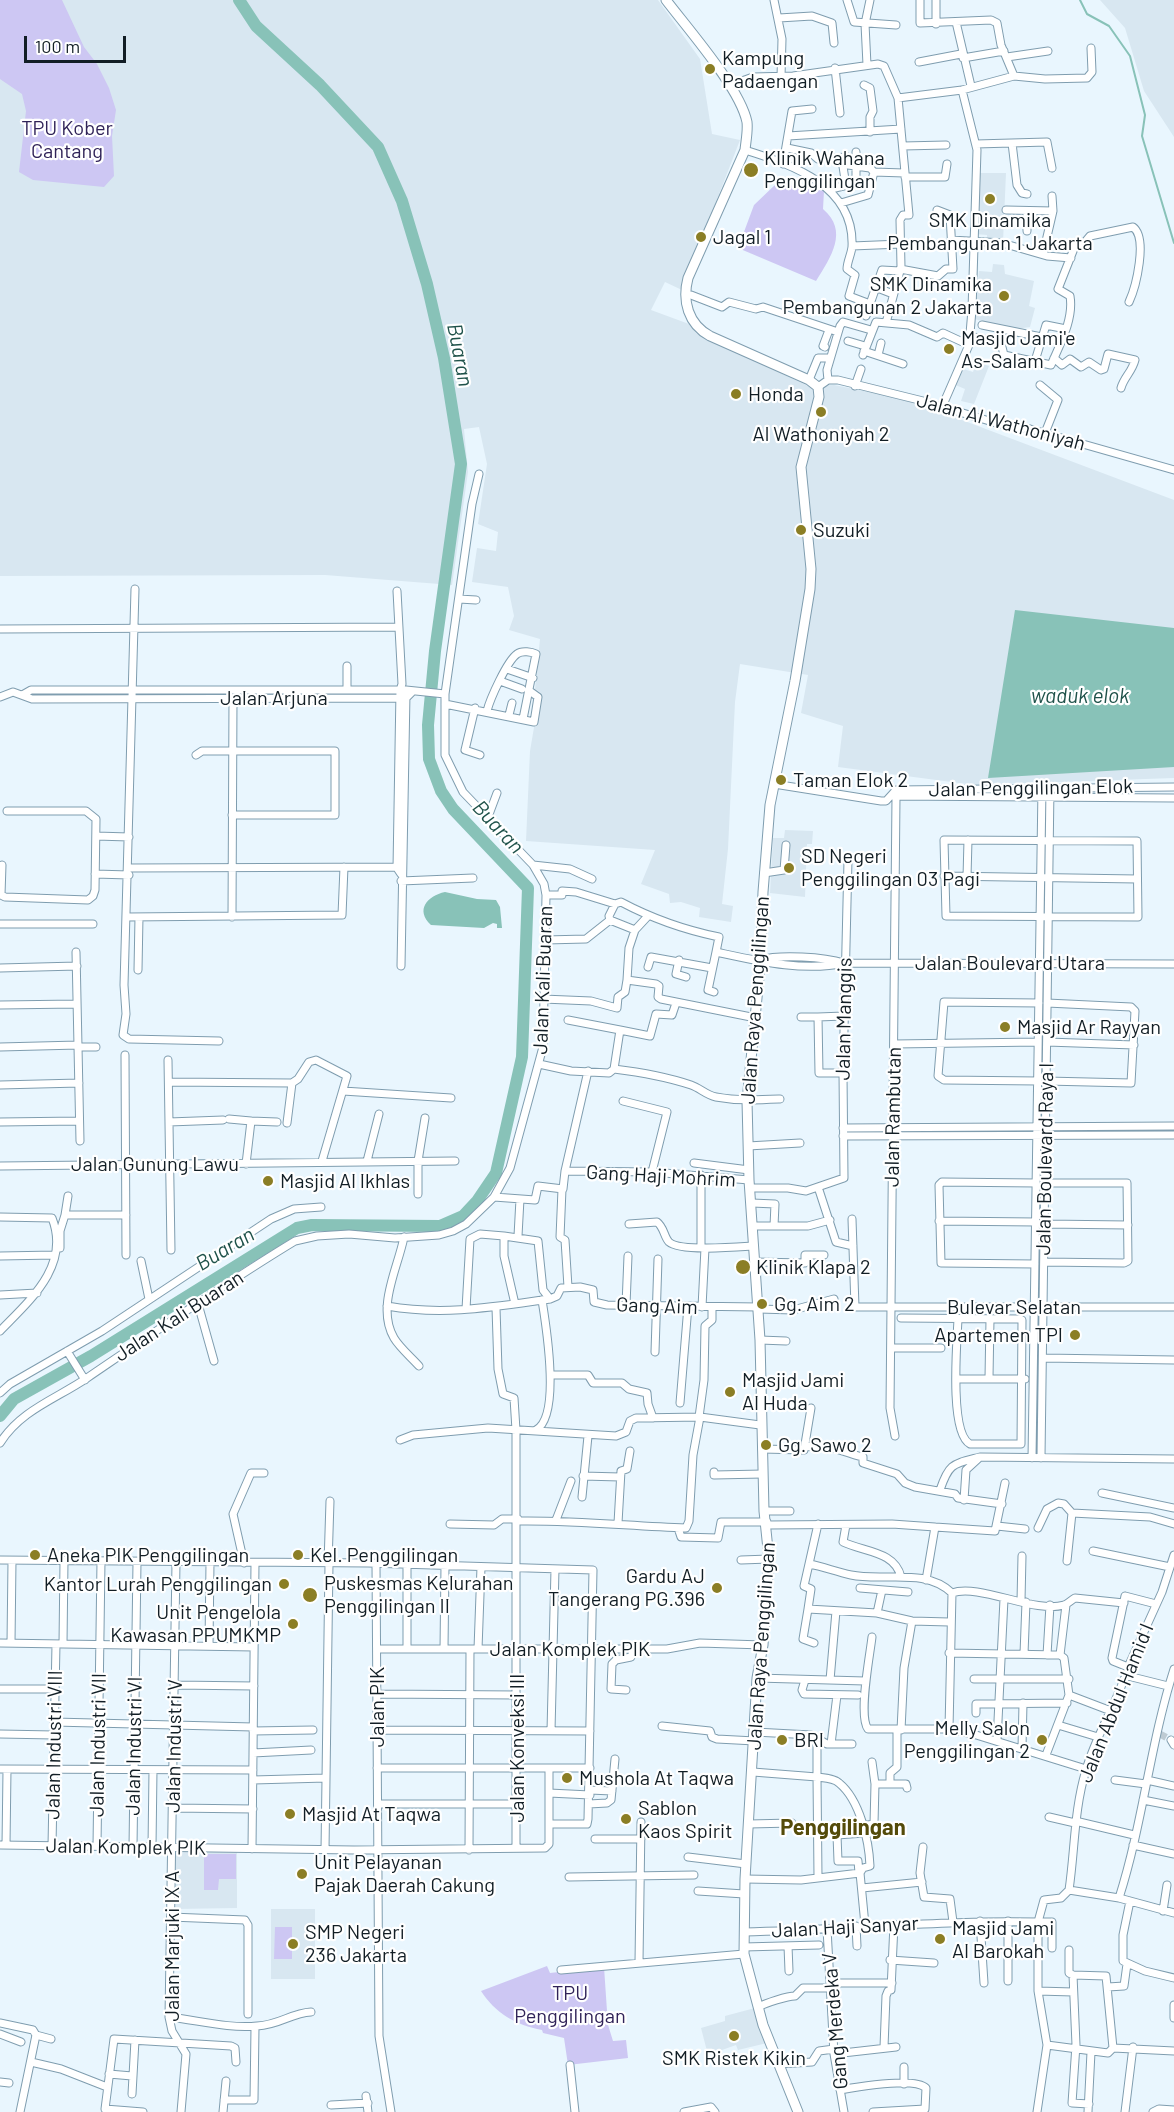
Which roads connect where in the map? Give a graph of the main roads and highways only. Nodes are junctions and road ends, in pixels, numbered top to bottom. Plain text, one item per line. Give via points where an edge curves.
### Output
1 (666, 0) edge
2 (798, 2112) edge

1 - 2 main road, Jalan Raya Penggilingan via 728,86 748,131 745,150 685,290 694,325 818,387 817,408 801,467 812,568 810,589 774,784 747,1101 769,1559 757,1678 744,1950 758,2007

